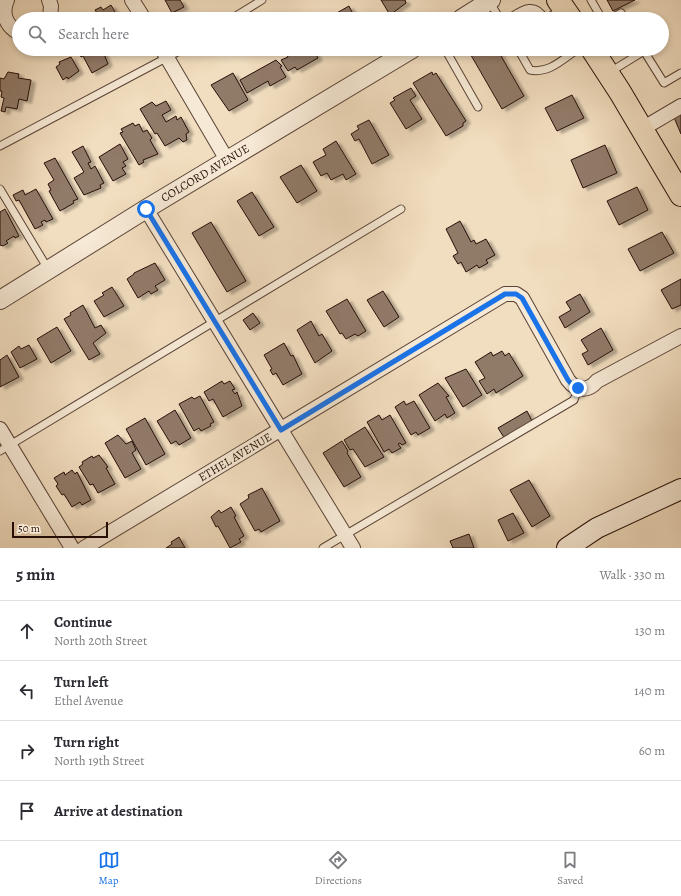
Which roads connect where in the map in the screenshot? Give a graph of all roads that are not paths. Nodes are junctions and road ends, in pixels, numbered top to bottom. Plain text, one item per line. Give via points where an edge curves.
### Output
1 (7, 0) edge
2 (49, 0) edge
3 (132, 0) edge
4 (262, 0) edge
5 (591, 0) edge
6 (490, 1) edge
7 (51, 12) edge
8 (140, 12) edge
9 (242, 12) edge
10 (472, 12) edge
11 (496, 12) edge
12 (519, 12) edge
13 (540, 12) edge
14 (598, 12) edge
15 (12, 28) edge
16 (162, 56) edge
17 (166, 56) edge
18 (401, 56) edge
19 (448, 56) edge
20 (522, 56) edge
21 (567, 56) edge
22 (597, 56) edge
23 (634, 56) edge
24 (647, 56) edge
25 (608, 73) junction
26 (681, 73) edge
27 (681, 106) edge
28 (478, 107) dead end
29 (642, 129) junction
30 (0, 146) edge
31 (227, 160) junction
32 (0, 189) edge
33 (681, 195) edge
34 (146, 209) junction
35 (401, 209) dead end
36 (49, 271) junction
37 (0, 300) edge
38 (215, 321) junction
39 (679, 342) edge
40 (578, 388) junction
41 (0, 429) edge
42 (281, 430) junction
43 (5, 448) edge
44 (681, 489) edge
45 (345, 535) junction
46 (72, 548) edge
47 (84, 548) edge
48 (323, 548) edge
49 (353, 548) edge
50 (567, 548) edge

1 - 15 street via 5,17
2 - 7 street
3 - 8 street
4 - 9 lane
5 - 14 lane
6 - 10 street
6 - 11 lane
12 - 13 lane via 526,8
16 - 30 lane via 155,65
17 - 31 street
18 - 31 street, COLCORD AVENUE
19 - 28 lane
20 - 21 lane via 530,70 538,72 545,71
22 - 25 main road
23 - 25 lane
24 - 26 lane via 664,83
25 - 29 main road
27 - 29 street
29 - 33 main road
31 - 34 street, COLCORD AVENUE
32 - 36 lane
34 - 36 street, COLCORD AVENUE
34 - 38 street
35 - 38 lane
36 - 37 street, COLCORD AVENUE
38 - 42 street
38 - 43 lane
39 - 40 street via 597,381 593,386 586,389
40 - 42 street, ETHEL AVENUE via 568,380 522,298 511,292
40 - 45 lane via 574,400
41 - 43 street
42 - 45 street
42 - 47 street, ETHEL AVENUE
43 - 46 street
44 - 50 main road via 597,528
45 - 48 lane
45 - 49 street

